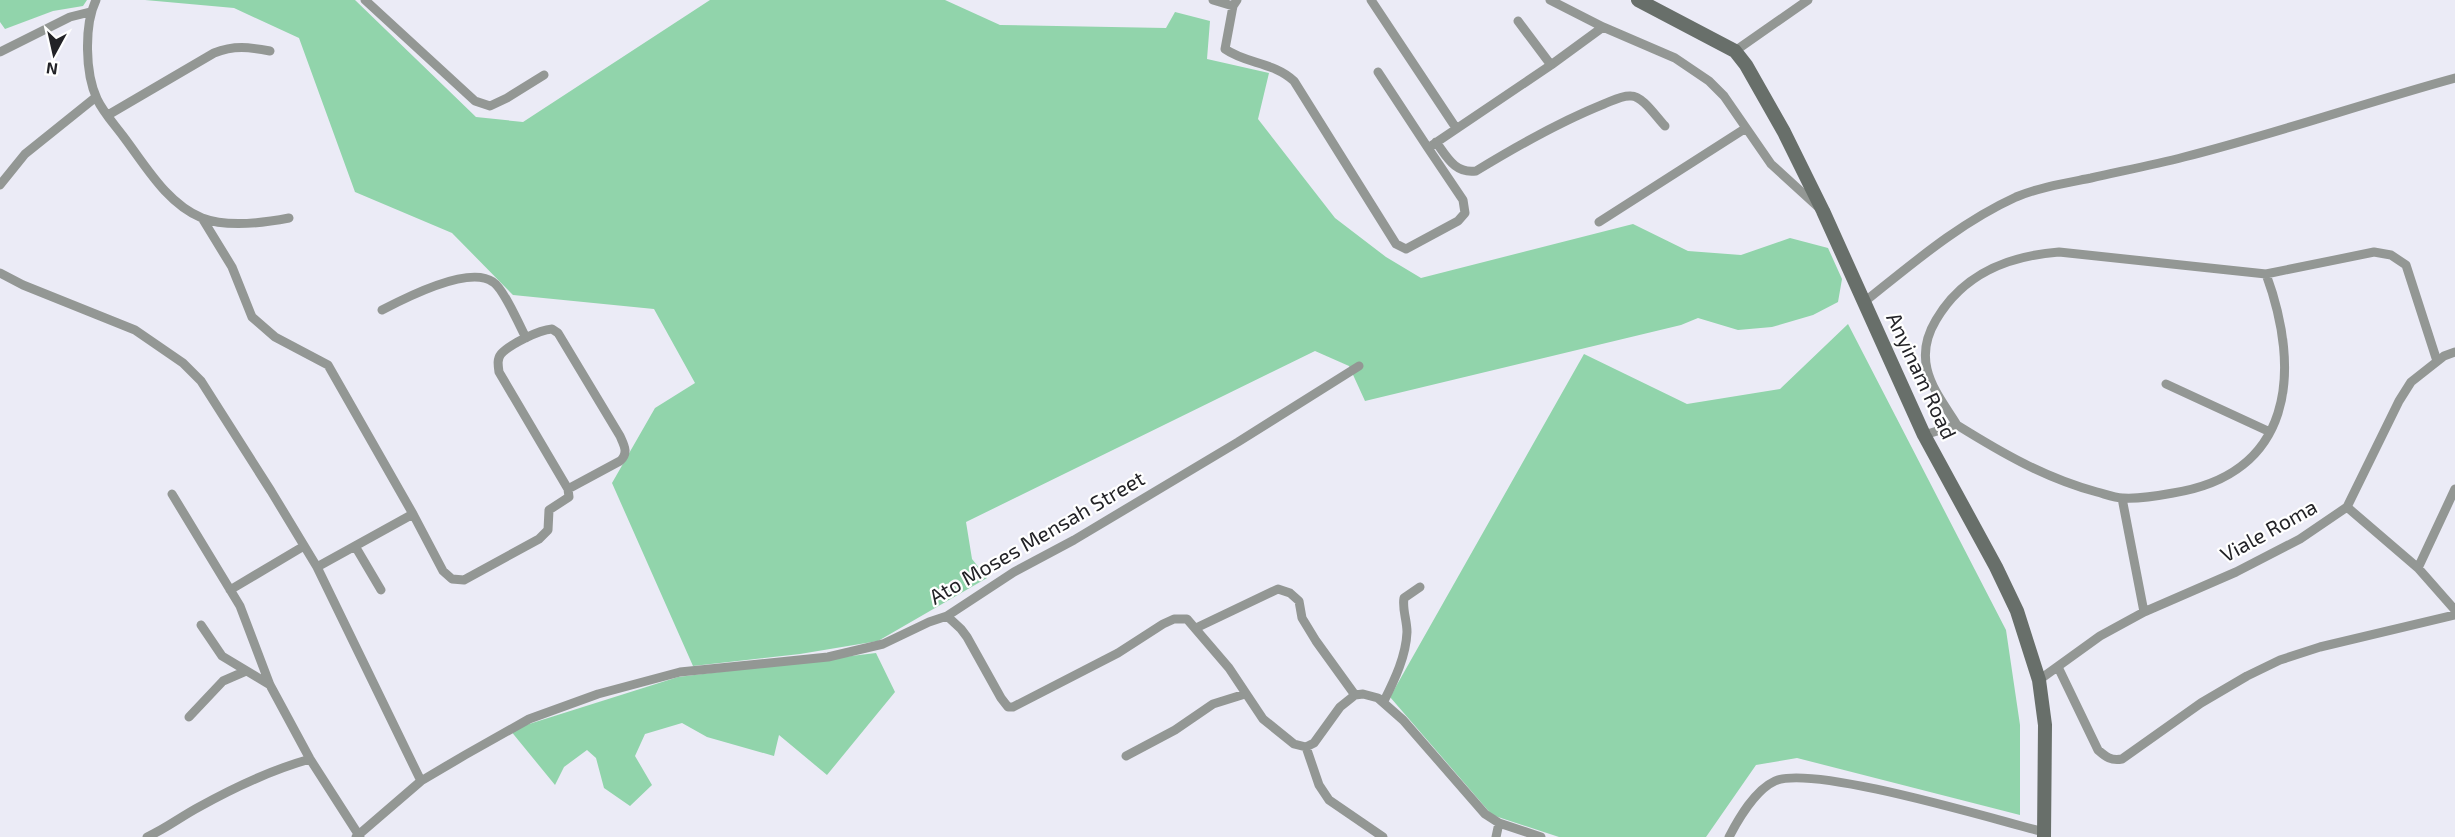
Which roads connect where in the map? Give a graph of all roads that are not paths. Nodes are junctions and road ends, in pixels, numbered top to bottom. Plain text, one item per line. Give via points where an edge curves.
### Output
1 (96, 0) edge
2 (365, 0) edge
3 (1213, 0) edge
4 (1371, 0) edge
5 (1550, 0) edge
6 (1638, 0) edge
7 (1808, 0) edge
8 (1235, 3) edge
9 (90, 12) junction
10 (1518, 21) dead end
11 (1603, 27) junction
12 (270, 51) dead end
13 (1735, 51) junction
14 (0, 52) edge
15 (1551, 65) junction
16 (1378, 72) dead end
17 (544, 75) dead end
18 (2455, 78) edge
19 (96, 98) junction
20 (108, 116) junction
21 (1665, 126) dead end
22 (1456, 128) junction
23 (1746, 128) junction
24 (1432, 145) junction
25 (0, 185) edge
26 (1823, 211) junction
27 (202, 218) junction
28 (289, 218) dead end
29 (1599, 222) dead end
30 (0, 273) edge
31 (2266, 274) junction
32 (1863, 303) junction
33 (382, 310) dead end
34 (526, 338) junction
35 (2455, 352) edge
36 (2437, 361) junction
37 (1359, 366) dead end
38 (2166, 384) dead end
39 (1957, 426) junction
40 (2270, 432) junction
41 (1924, 435) junction
42 (568, 489) junction
43 (2455, 489) edge
44 (172, 494) dead end
45 (2122, 498) junction
46 (2347, 507) junction
47 (413, 514) junction
48 (304, 546) junction
49 (355, 546) junction
50 (317, 567) junction
51 (2418, 568) junction
52 (1420, 587) dead end
53 (230, 590) junction
54 (381, 590) dead end
55 (2455, 610) edge
56 (2144, 612) junction
57 (2455, 615) edge
58 (946, 616) junction
59 (201, 625) dead end
60 (1196, 628) junction
61 (2058, 667) junction
62 (246, 671) junction
63 (2039, 680) junction
64 (270, 685) junction
65 (1245, 694) junction
66 (1355, 695) junction
67 (1384, 701) junction
68 (189, 717) dead end
69 (1306, 747) junction
70 (1126, 756) dead end
71 (310, 759) junction
72 (421, 782) junction
73 (1499, 823) junction
74 (2044, 835) edge
75 (358, 836) edge
76 (147, 837) edge
77 (1383, 837) edge
78 (1496, 837) edge
79 (1541, 837) edge
80 (1729, 837) edge

1 - 9 street
2 - 17 street via 475,101 490,106
3 - 8 street
4 - 22 street
5 - 11 street
6 - 13 street, Anyinam Road
7 - 13 street
8 - 24 street via 1225,49 1273,66 1294,81 1402,248 1411,248 1465,213 1463,200
9 - 14 street via 70,17
9 - 19 street via 87,37
10 - 15 street
11 - 15 street
11 - 23 street via 1675,57 1709,81
12 - 20 street via 243,46 214,53
13 - 26 street, Anyinam Road via 1775,115
15 - 22 street
16 - 24 street
18 - 32 street via 2185,157 2019,196 1961,226
19 - 20 street
19 - 25 street via 25,154
20 - 27 street via 157,181 180,204
21 - 24 street via 1632,96 1580,113 1476,171 1457,170
22 - 24 street
23 - 26 street via 1779,173
23 - 29 street
26 - 32 street, Anyinam Road
27 - 28 street via 232,223
27 - 47 street via 232,267 252,317 274,337 328,365
30 - 48 street via 135,330 183,363 201,381
31 - 36 street via 2374,252 2391,255 2406,265
31 - 39 street via 2059,252 2030,255 1980,273 1944,306 1926,344 1926,367 1934,389
31 - 40 street via 2284,335 2286,369 2282,400
32 - 41 street, Anyinam Road
33 - 34 street via 429,287 486,278 497,285
34 - 42 street via 500,355 499,372
34 - 42 street via 543,329 552,328 558,333 626,450 620,461
35 - 36 street, Viale Roma
36 - 46 street, Viale Roma via 2410,382 2398,401
37 - 58 street, Ato Moses Mensah Street
38 - 40 street
39 - 41 street
39 - 45 street via 2048,476
40 - 45 street via 2252,459 2231,476 2193,490
41 - 63 street, Anyinam Road via 2017,611
42 - 47 street via 566,500 549,510 545,535 464,580 452,579 443,571
43 - 51 street
44 - 53 street
45 - 56 street
46 - 51 street
46 - 56 street, Viale Roma via 2236,572
47 - 49 street
48 - 50 street
48 - 53 street
49 - 50 street
49 - 54 street
50 - 72 street
51 - 55 street
52 - 67 street via 1404,598 1405,644 1395,680
53 - 64 street via 240,606
56 - 61 street, Viale Roma via 2100,636
57 - 61 street via 2280,660 2229,687 2116,760 2098,750
58 - 60 street via 961,628 1001,698 1013,707 1174,619 1187,619
58 - 72 street, Ato Moses Mensah Street via 882,644 828,657 680,672 598,693 530,719
59 - 62 street via 222,656
60 - 65 street
60 - 66 street via 1278,589 1284,590 1299,601 1302,618
61 - 63 street, Viale Roma
62 - 64 street
62 - 68 street via 224,681
63 - 74 street, Anyinam Road via 2045,736
64 - 71 street
65 - 69 street via 1278,733
65 - 70 street via 1213,704
66 - 67 street via 1370,695
66 - 69 street via 1340,707 1319,739
67 - 73 street via 1485,814
69 - 77 street via 1319,785 1329,800
71 - 75 street
71 - 76 street via 254,779
72 - 75 street, Ato Moses Mensah Street
73 - 78 street
73 - 79 street
74 - 80 street via 1854,785 1793,777 1776,780 1763,789

